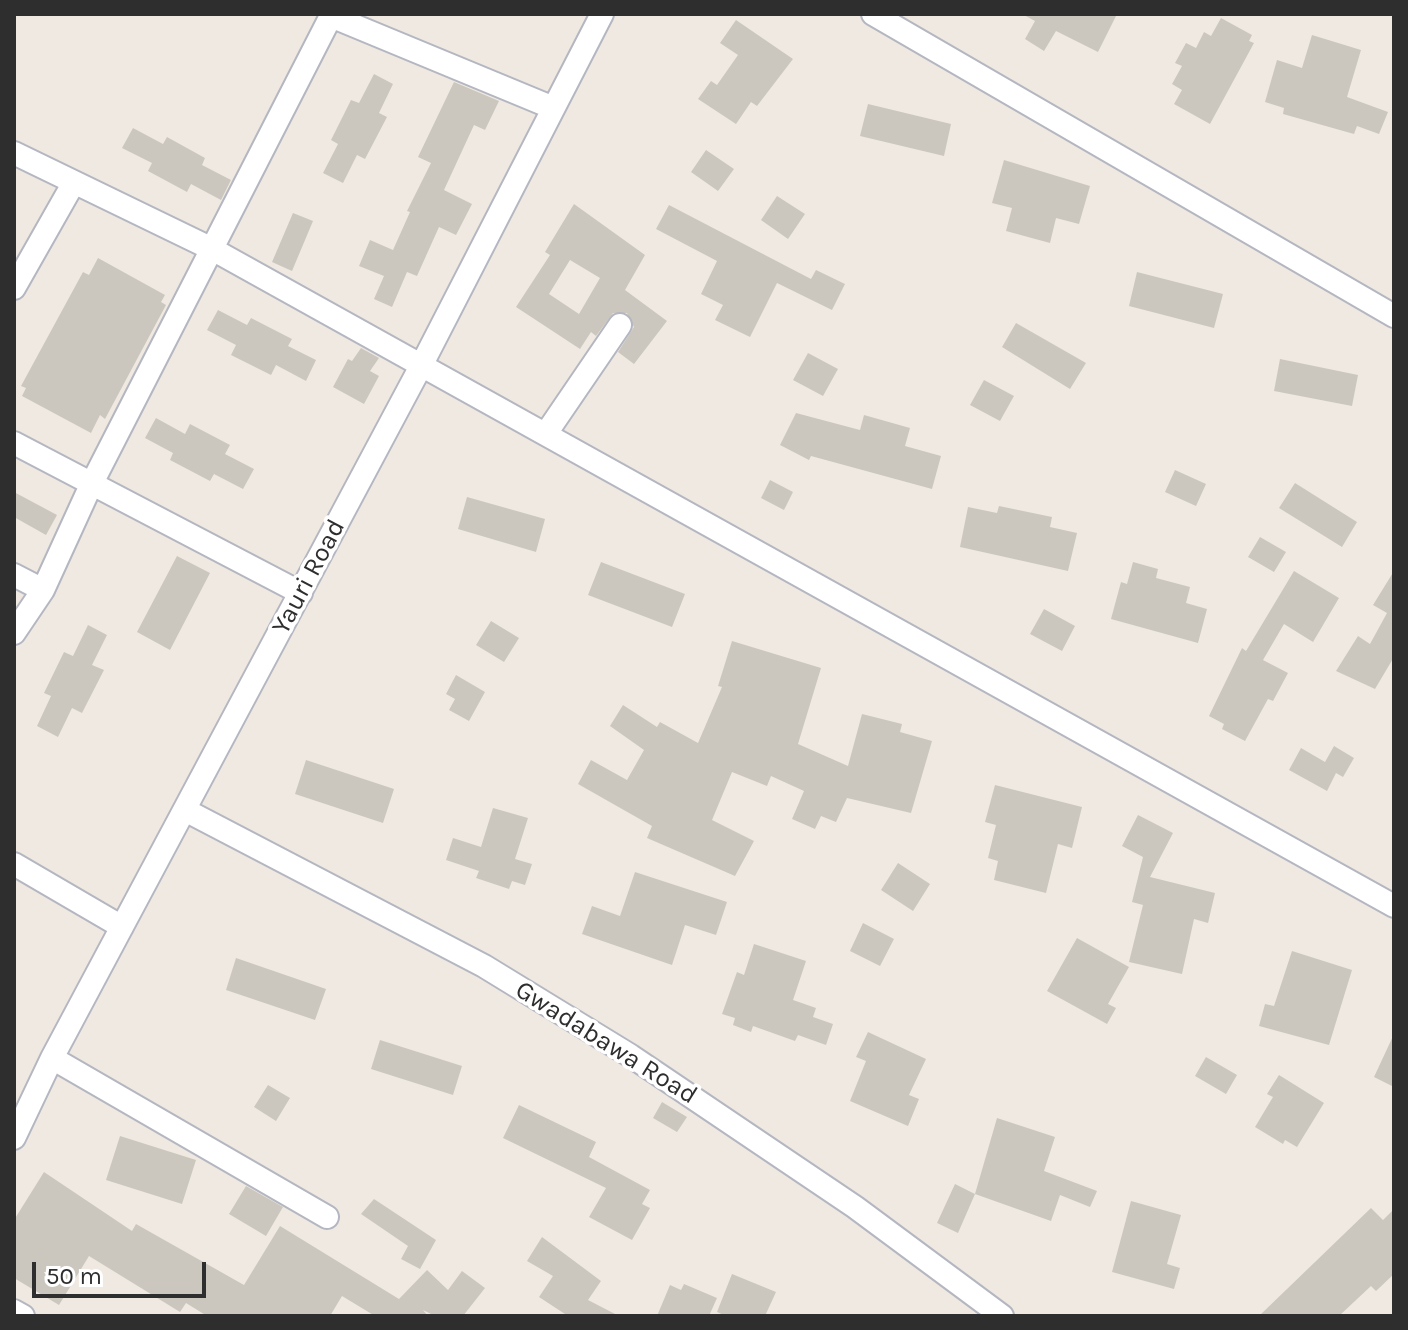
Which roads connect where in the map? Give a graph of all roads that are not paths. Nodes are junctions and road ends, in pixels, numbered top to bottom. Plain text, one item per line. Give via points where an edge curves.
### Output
1 (602, 14) edge
2 (873, 14) edge
3 (329, 15) edge
4 (551, 107) junction
5 (14, 153) edge
6 (73, 184) junction
7 (212, 249) junction
8 (14, 288) edge
9 (1394, 316) edge
10 (620, 325) dead end
11 (421, 366) junction
12 (547, 432) junction
13 (14, 443) edge
14 (91, 485) junction
15 (14, 575) edge
16 (43, 590) junction
17 (301, 593) junction
18 (14, 633) edge
19 (185, 810) junction
20 (14, 864) edge
21 (1394, 906) edge
22 (122, 927) junction
23 (52, 1058) junction
24 (14, 1138) edge
25 (327, 1217) dead end
26 (14, 1311) edge
27 (23, 1316) edge
28 (1002, 1316) edge

1 - 4 street, Yauri Road
2 - 9 street
3 - 4 street
3 - 7 street
4 - 11 street, Yauri Road
5 - 6 street
6 - 7 street
6 - 8 street
7 - 11 street
7 - 14 street
10 - 12 street
11 - 12 street
11 - 17 street, Yauri Road
12 - 21 street
13 - 14 street
14 - 16 street
14 - 17 street
15 - 16 street
16 - 18 street
17 - 19 street, Yauri Road
19 - 22 street, Yauri Road
19 - 28 street, Gwadabawa Road via 484,966 618,1048 855,1207
20 - 22 street
22 - 23 street, Yauri Road
23 - 24 street, Yauri Road
23 - 25 street
26 - 27 street

